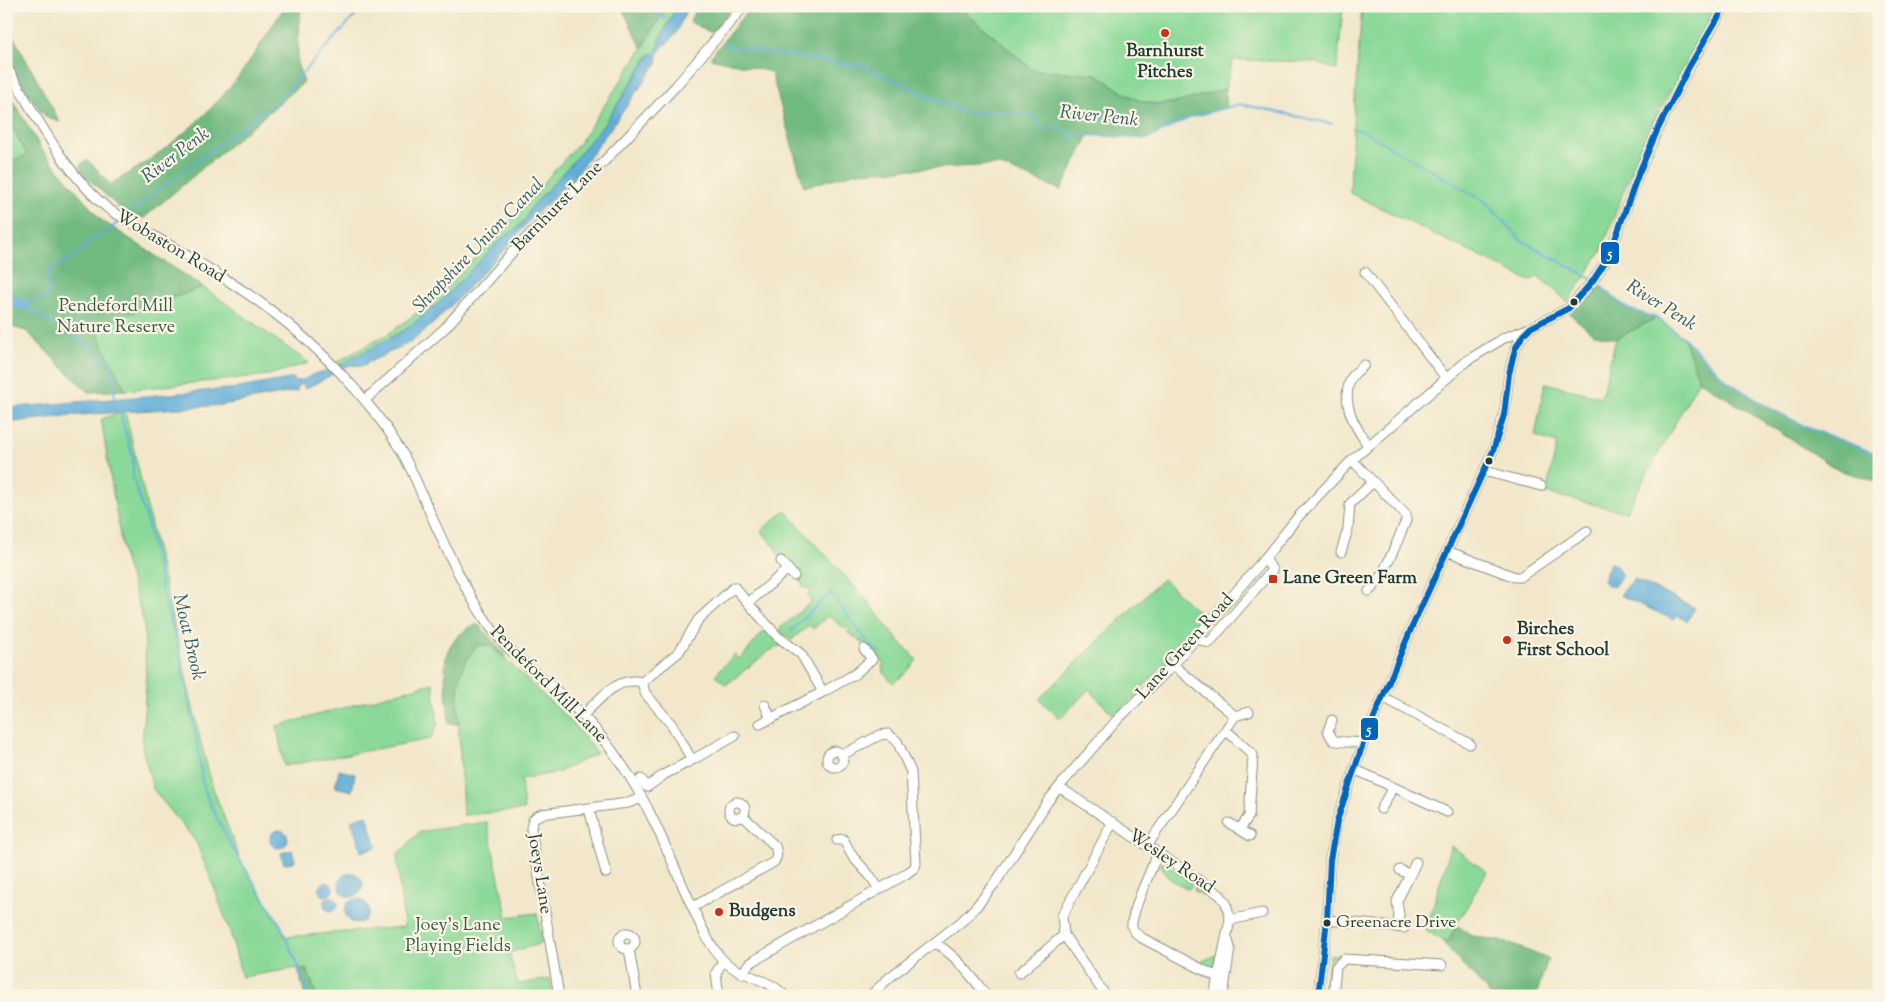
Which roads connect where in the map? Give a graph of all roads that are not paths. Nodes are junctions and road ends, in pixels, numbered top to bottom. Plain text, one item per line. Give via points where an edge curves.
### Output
1 (744, 6) edge
2 (1725, 6) edge
3 (6, 66) edge
4 (1365, 272) dead end
5 (1530, 328) junction
6 (1364, 365) dead end
7 (1446, 378) junction
8 (365, 400) junction
9 (1368, 445) junction
10 (1352, 460) junction
11 (1484, 471) junction
12 (1373, 482) junction
13 (1541, 486) dead end
14 (1587, 531) dead end
15 (1447, 551) junction
16 (1341, 552) dead end
17 (1265, 558) junction
18 (781, 561) dead end
19 (1369, 591) dead end
20 (748, 604) junction
21 (1196, 638) junction
22 (864, 648) dead end
23 (1173, 665) junction
24 (642, 682) junction
25 (823, 692) junction
26 (1383, 697) junction
27 (765, 704) dead end
28 (1249, 712) dead end
29 (583, 716) junction
30 (1235, 716) junction
31 (772, 719) junction
32 (1332, 720) dead end
33 (760, 724) dead end
34 (1226, 730) junction
35 (735, 736) dead end
36 (1363, 744) junction
37 (1470, 744) dead end
38 (842, 755) dead end
39 (692, 760) junction
40 (1354, 769) junction
41 (647, 786) dead end
42 (1059, 787) junction
43 (1393, 787) junction
44 (642, 798) junction
45 (1381, 808) dead end
46 (590, 809) junction
47 (1447, 812) dead end
48 (742, 816) dead end
49 (1113, 822) junction
50 (1230, 823) dead end
51 (1240, 829) junction
52 (1250, 836) dead end
53 (842, 837) dead end
54 (1147, 846) junction
55 (1158, 853) junction
56 (1416, 862) dead end
57 (1400, 870) dead end
58 (606, 873) dead end
59 (1410, 875) junction
60 (879, 889) junction
61 (692, 907) junction
62 (1262, 913) dead end
63 (1230, 920) junction
64 (1327, 920) junction
65 (1226, 934) junction
66 (1064, 935) junction
67 (935, 943) junction
68 (629, 949) dead end
69 (724, 961) junction
70 (1442, 965) dead end
71 (1019, 973) dead end
72 (743, 974) junction
73 (1217, 977) junction
74 (1104, 992) edge
75 (559, 996) edge
76 (637, 996) edge
77 (719, 996) edge
78 (785, 996) edge
79 (870, 996) edge
80 (987, 996) edge
81 (1093, 996) edge
82 (1214, 996) edge
83 (1223, 996) edge
84 (1318, 996) edge
85 (1336, 996) edge

1 - 8 street, Barnhurst Lane via 676,86 516,249 444,328
2 - 5 street, Lane Green Road via 1657,130 1609,256 1569,308
3 - 8 street, Wobaston Road via 72,172 97,200 218,275 284,321
4 - 7 street
5 - 7 street, Lane Green Road via 1492,344
5 - 11 street via 1515,349 1504,415
6 - 9 street via 1351,378 1348,400 1350,414
7 - 9 street, Lane Green Road
8 - 29 street, Pendeford Mill Lane via 406,459 487,624 514,655
9 - 10 street, Lane Green Road
10 - 12 street
10 - 17 street, Lane Green Road via 1297,518
11 - 13 street
11 - 15 street
12 - 16 street via 1350,504 1348,529
12 - 19 street via 1407,518
14 - 15 street via 1520,577
15 - 26 street
17 - 21 street, Lane Green Road
17 - 21 street via 1272,570 1209,643
18 - 20 street via 791,573
20 - 24 street via 731,584 698,620 679,652
20 - 25 street via 777,636 800,654
21 - 23 street, Lane Green Road
22 - 25 street via 875,662
23 - 30 street
23 - 42 street, Lane Green Road via 1118,719
24 - 29 street via 633,681 614,687
24 - 39 street via 645,693 672,725
25 - 31 street
26 - 36 street
26 - 37 street
27 - 31 street
28 - 30 street
29 - 44 street, Pendeford Mill Lane via 619,759
30 - 34 street
31 - 33 street
32 - 36 street via 1328,731 1333,740
34 - 51 street via 1253,756 1249,816
34 - 54 street
35 - 39 street
36 - 40 street
38 - 60 street via 888,734 897,741 911,772 916,864 906,874
39 - 41 street
40 - 43 street
40 - 64 street via 1335,831
42 - 49 street, Wesley Road
42 - 67 street, Lane Green Road via 996,882 975,908
43 - 45 street
43 - 47 street
44 - 46 street, Joeys Lane
44 - 61 street, Pendeford Mill Lane
46 - 58 street
46 - 75 street, Joeys Lane via 542,814 532,822 538,879
48 - 61 street via 775,846 774,862
49 - 54 street, Wesley Road
49 - 66 street via 1062,916
50 - 51 street
51 - 52 street
53 - 60 street via 852,857
54 - 55 street, Wesley Road
55 - 63 street, Wesley Road via 1220,895 1226,903
55 - 73 street via 1133,916 1132,928 1142,938
56 - 59 street
57 - 59 street
59 - 64 street via 1396,901 1401,928
60 - 72 street via 755,960
61 - 69 street, Pendeford Mill Lane
62 - 63 street
63 - 65 street
64 - 84 street
65 - 73 street
65 - 83 street via 1230,948
66 - 71 street
66 - 74 street
67 - 79 street, Lane Green Road
67 - 80 street via 965,968
68 - 76 street
69 - 72 street, Pendeford Mill Lane
69 - 77 street via 716,973
70 - 85 street via 1344,959 1336,967
72 - 78 street, Pendeford Mill Lane
73 - 82 street
74 - 81 street

